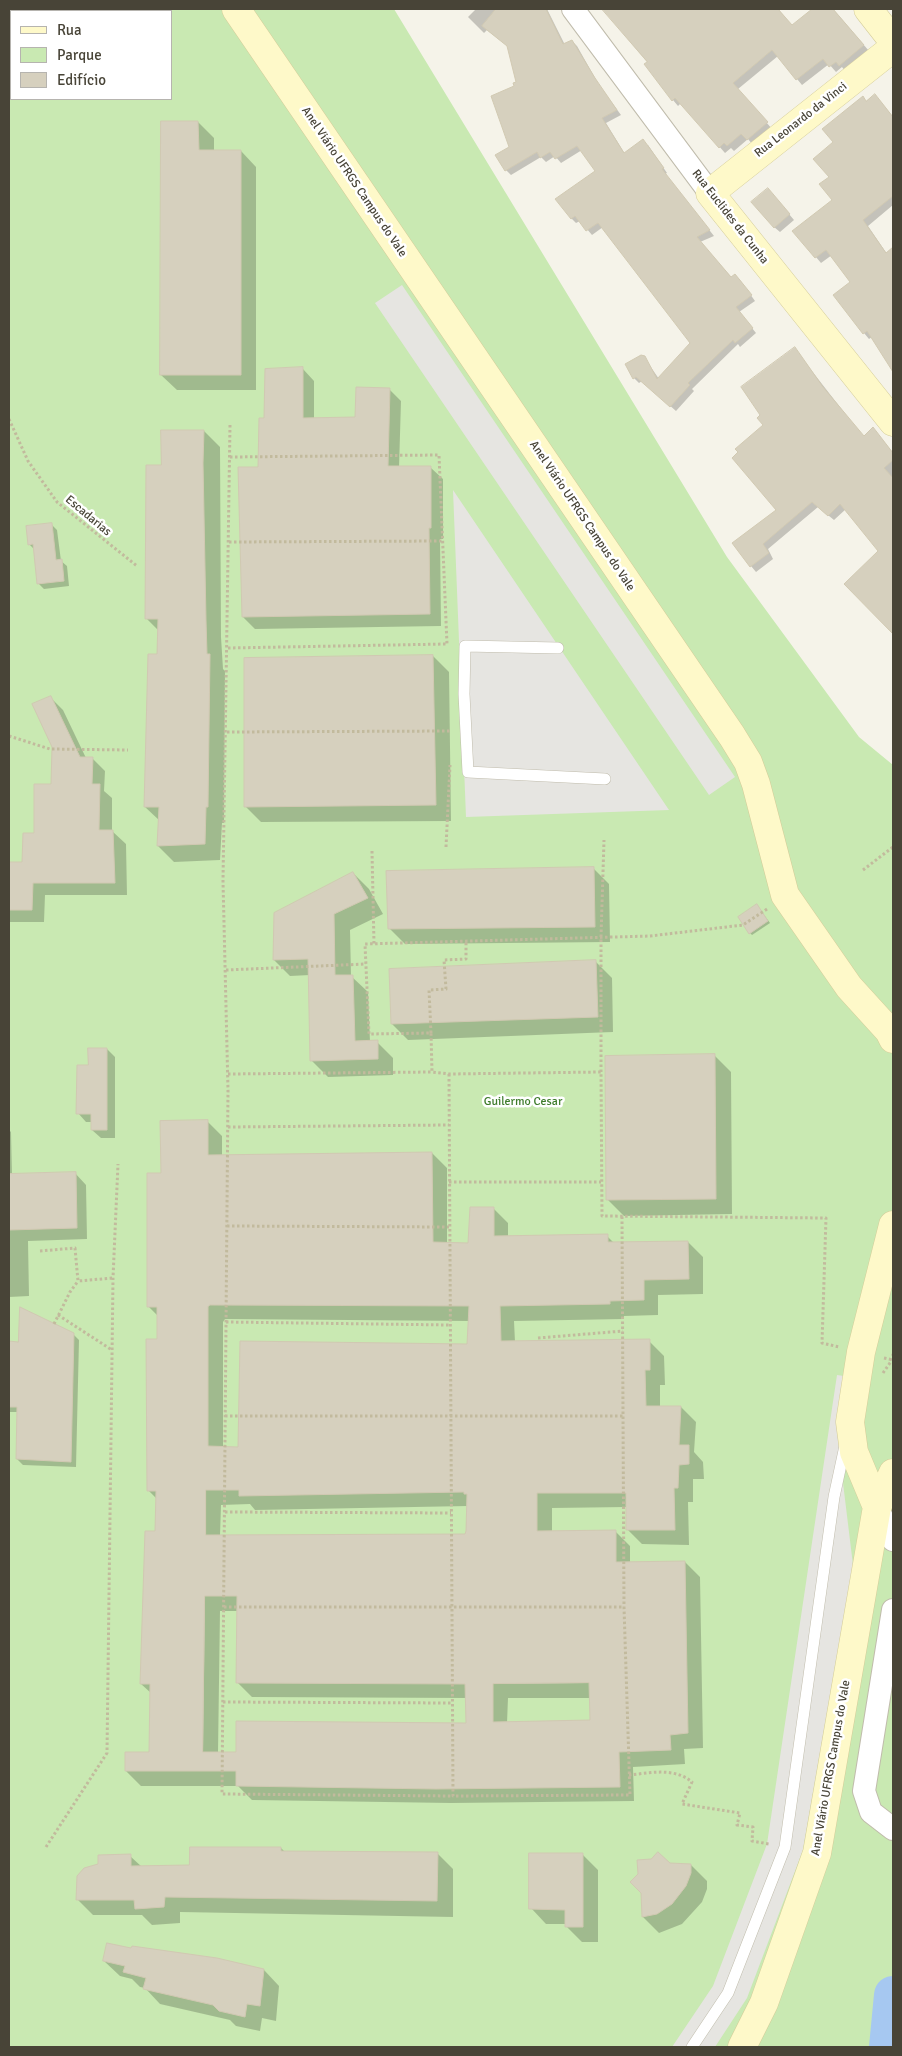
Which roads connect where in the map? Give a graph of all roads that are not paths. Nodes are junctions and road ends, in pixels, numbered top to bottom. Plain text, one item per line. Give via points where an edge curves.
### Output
1 (236, 9) edge
2 (573, 9) edge
3 (868, 9) edge
4 (893, 41) edge
5 (893, 48) edge
6 (710, 193) junction
7 (893, 422) edge
8 (558, 648) dead end
9 (605, 779) dead end
10 (893, 1039) edge
11 (893, 1225) edge
12 (850, 1422) junction
13 (893, 1473) edge
14 (877, 1507) junction
15 (893, 1540) edge
16 (893, 1610) edge
17 (893, 1829) edge
18 (692, 2047) edge
19 (742, 2047) edge

1 - 10 street, Anel Viário UFRGS Campus do Vale via 732,736 748,762 756,784 785,895 849,987
2 - 6 street, Rua Euclides da Cunha
3 - 4 street
5 - 6 street, Rua Leonardo da Vinci
6 - 7 street, Rua Euclides da Cunha
8 - 9 lane via 465,646 468,772
11 - 12 street via 861,1352
12 - 14 street via 854,1452
12 - 18 lane via 834,1497 785,1847 728,1993
13 - 14 street, Anel Viário UFRGS Campus do Vale
14 - 15 street
14 - 19 street, Anel Viário UFRGS Campus do Vale via 817,1853 764,2003
16 - 17 street via 864,1791 871,1812

